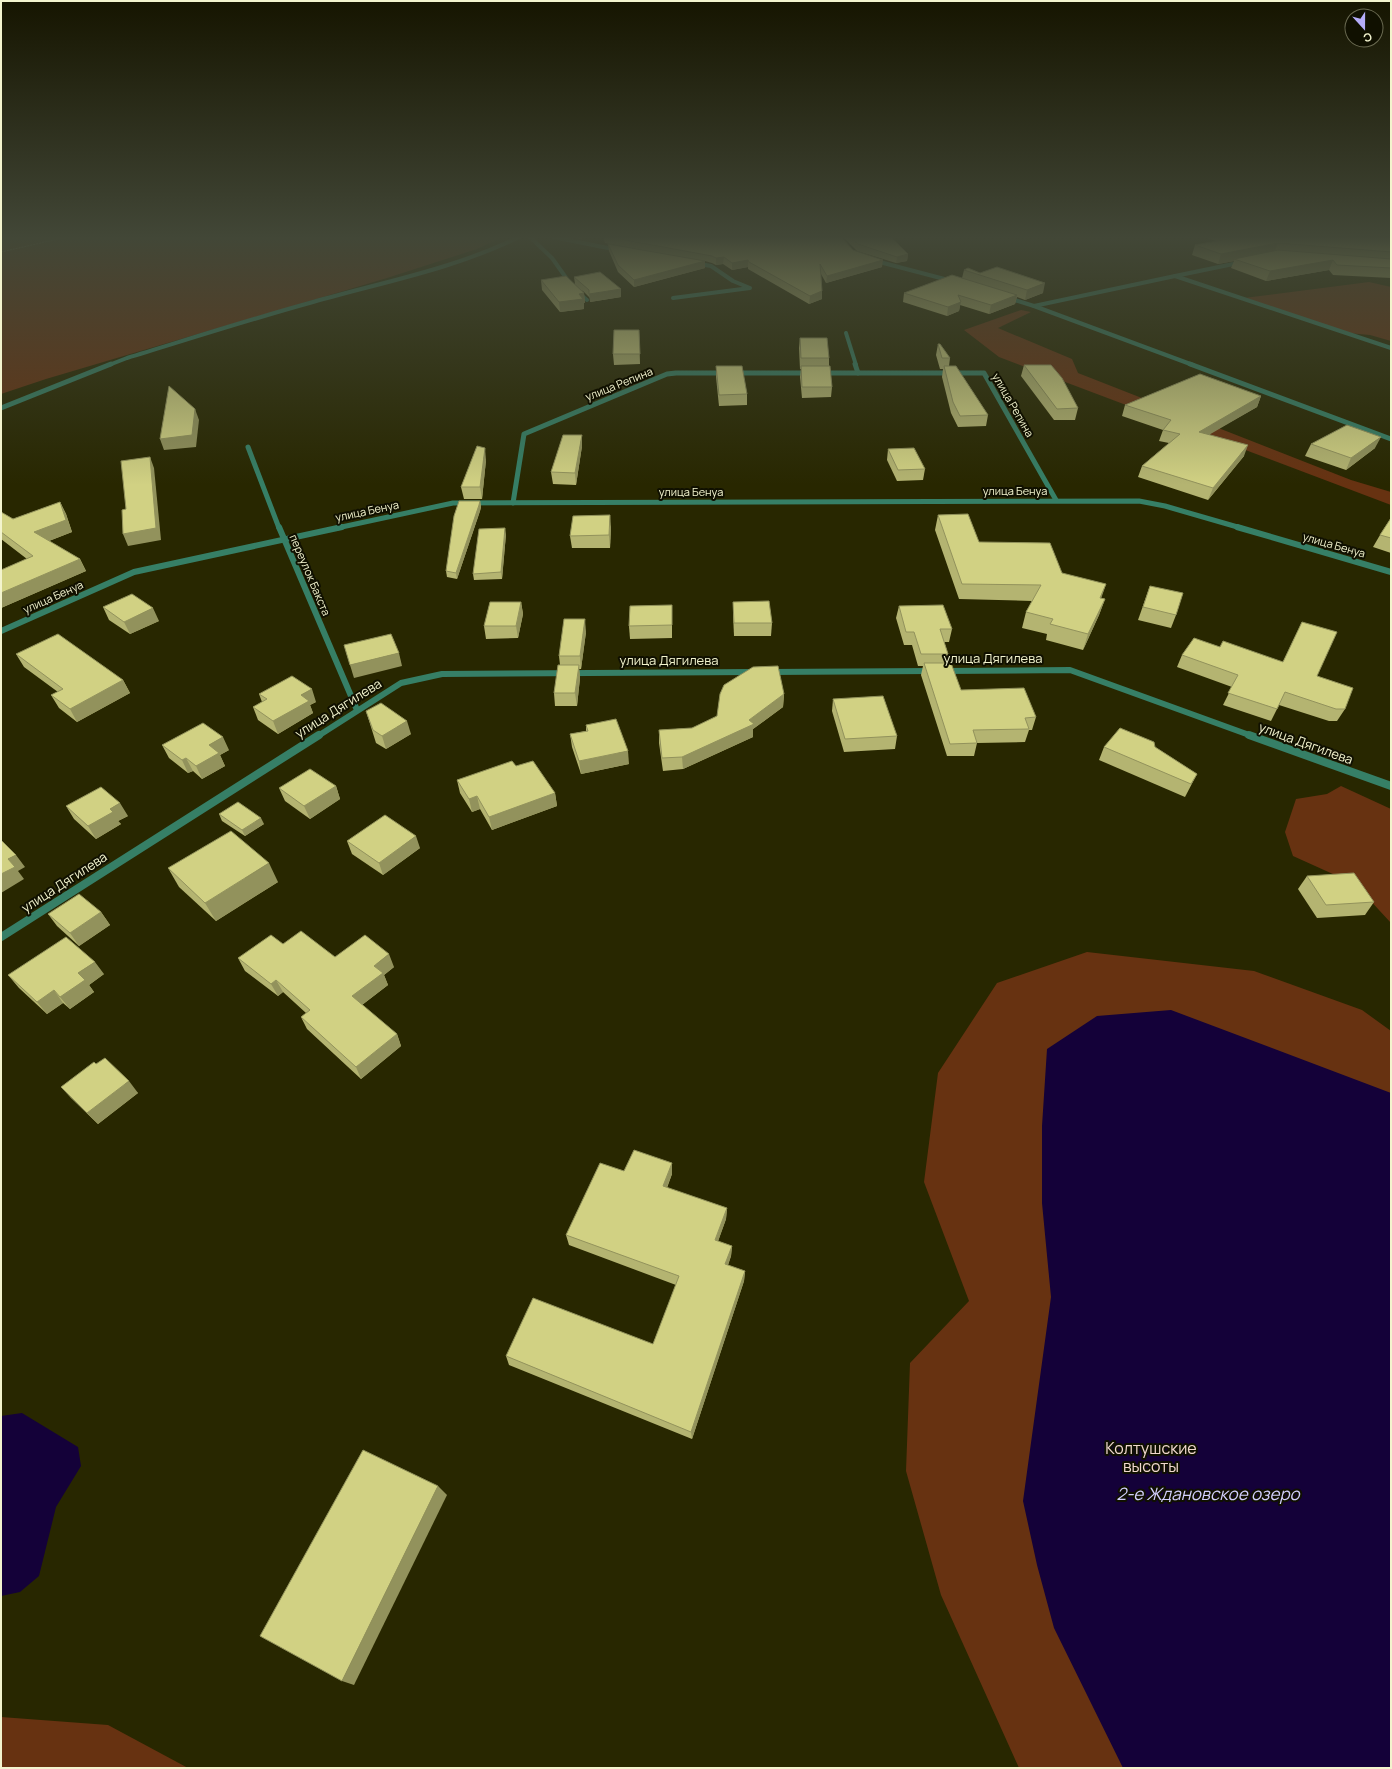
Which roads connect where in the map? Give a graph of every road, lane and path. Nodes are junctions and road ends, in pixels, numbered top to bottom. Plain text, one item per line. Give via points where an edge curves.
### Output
1 (255, 320) edge
2 (1070, 320) edge
3 (1306, 320) edge
4 (846, 333) dead end
5 (1391, 348) edge
6 (858, 373) junction
7 (1, 408) edge
8 (1391, 439) edge
9 (248, 447) dead end
10 (1056, 500) junction
11 (513, 503) junction
12 (284, 540) junction
13 (1391, 572) edge
14 (1, 632) edge
15 (357, 710) junction
16 (1391, 786) edge
17 (1, 937) edge

1 - 7 street via 127,358
2 - 8 street
3 - 5 street
4 - 6 street
6 - 10 street, улица Репина via 984,373
6 - 11 street, улица Репина via 667,374 524,434
9 - 12 street, переулок Бакста
10 - 11 street, улица Бенуа
10 - 13 street, улица Бенуа via 1139,501 1165,506
11 - 12 street, улица Бенуа via 453,503
12 - 14 street, улица Бенуа via 134,572
12 - 15 street, переулок Бакста
15 - 16 street, улица Дягилева via 401,683 442,674 1070,670
15 - 17 street, улица Дягилева

